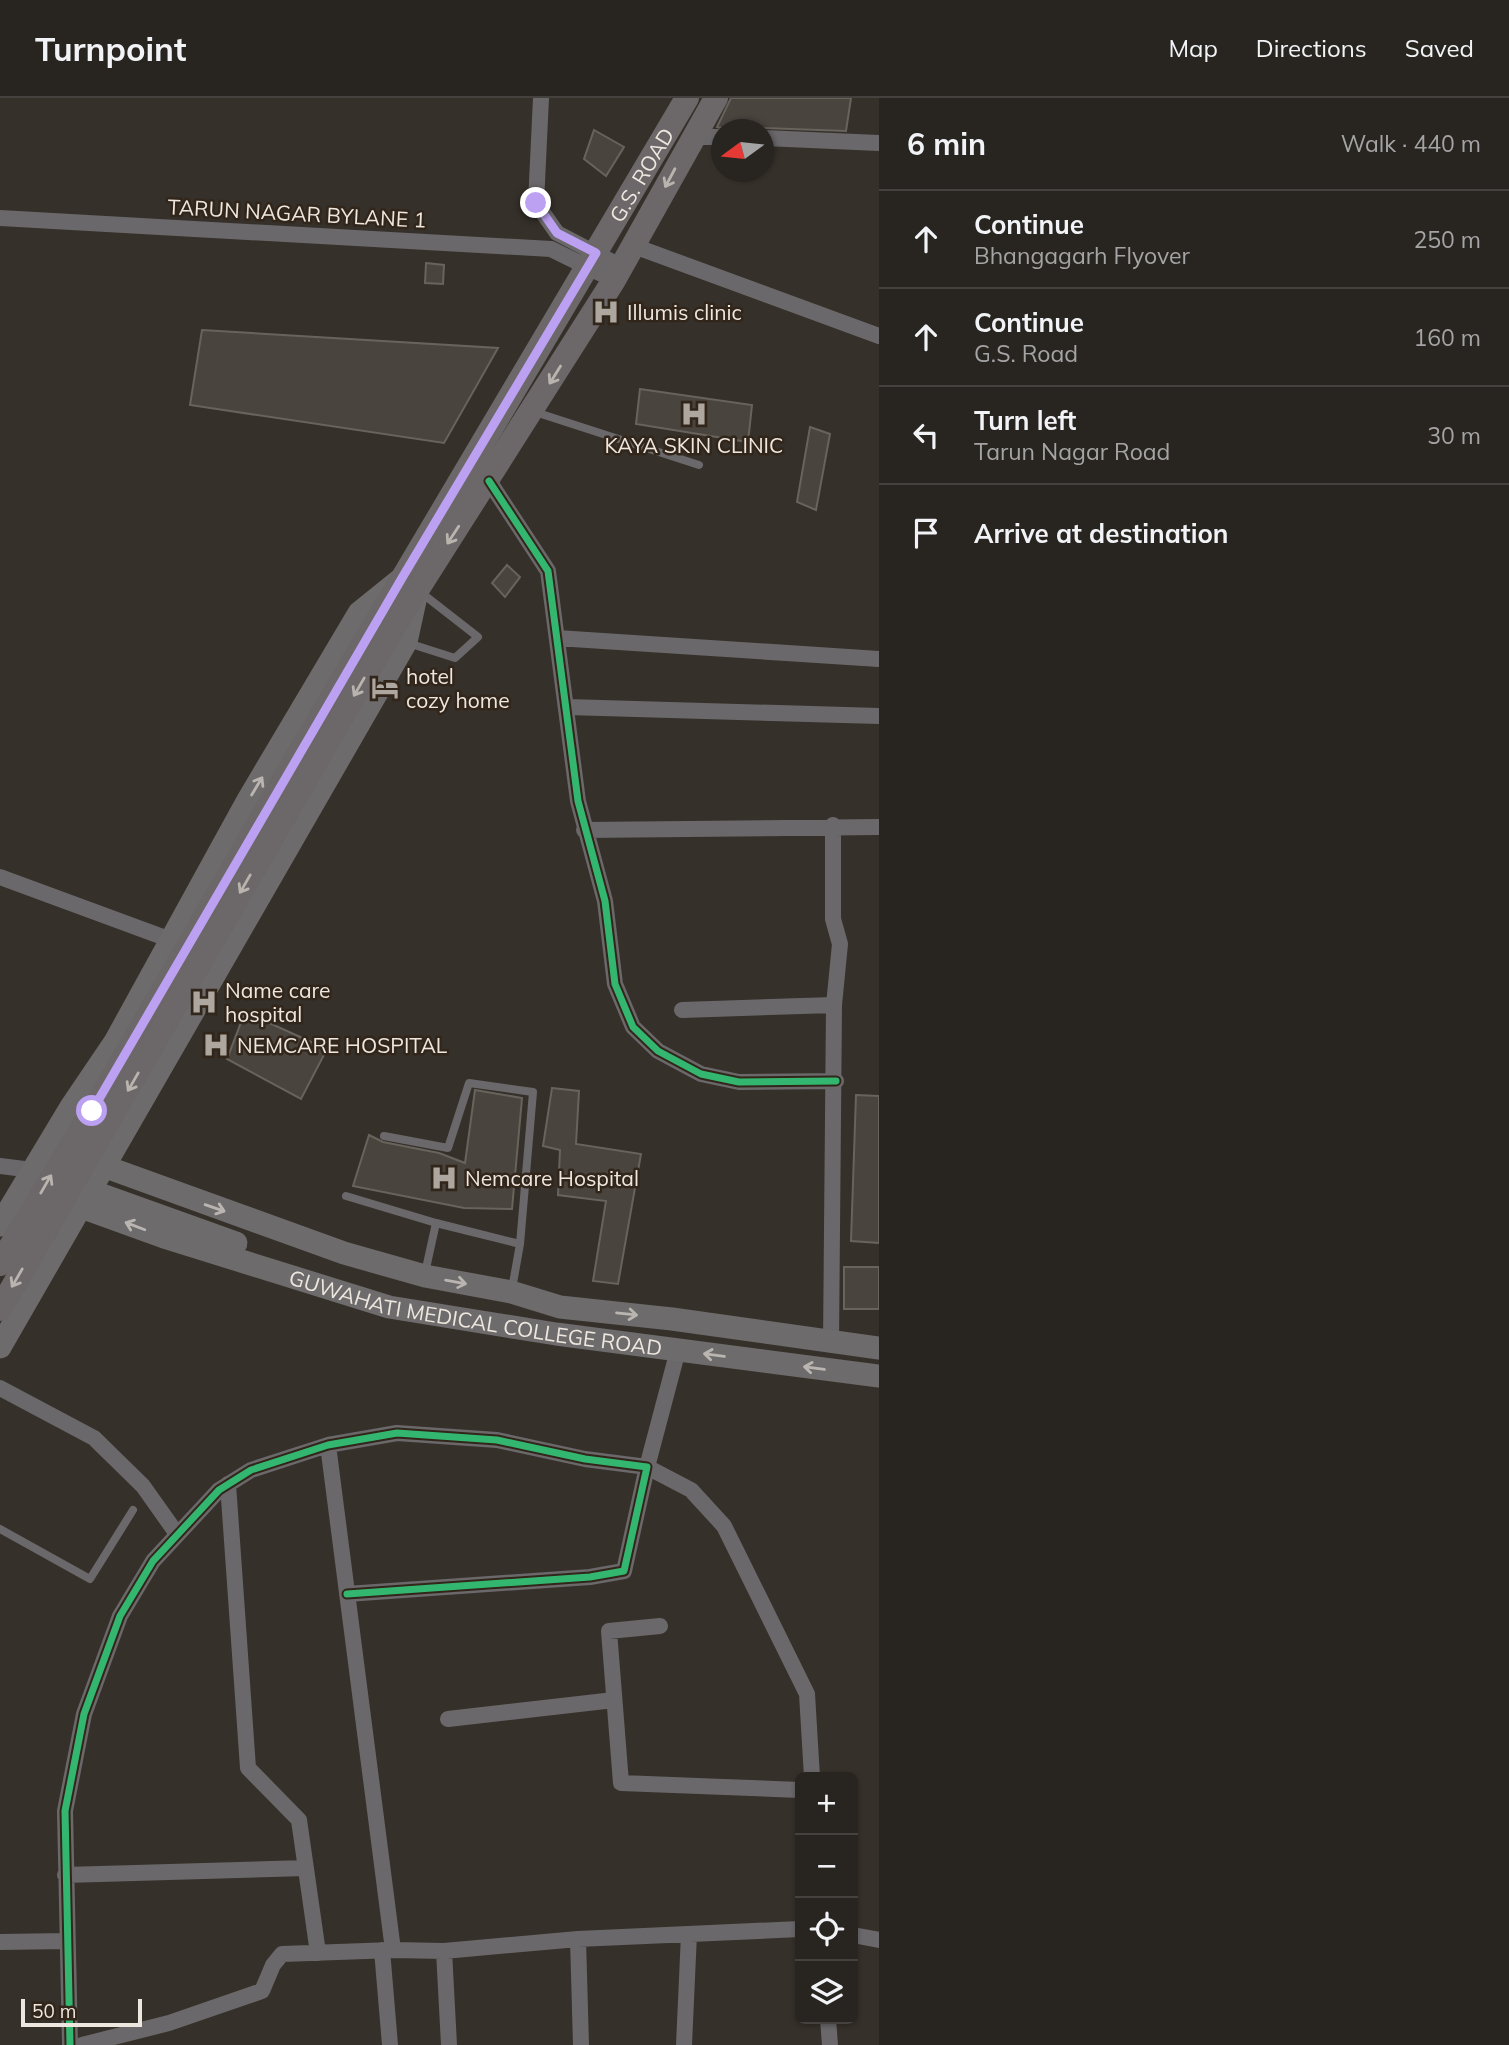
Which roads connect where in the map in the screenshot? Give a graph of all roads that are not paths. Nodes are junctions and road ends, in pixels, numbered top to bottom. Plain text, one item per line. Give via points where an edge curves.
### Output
1 (541, 98) edge
2 (687, 98) edge
3 (716, 98) edge
4 (692, 137) junction
5 (711, 137) edge
6 (774, 138) edge
7 (879, 143) edge
8 (0, 218) edge
9 (634, 246) junction
10 (592, 259) junction
11 (618, 274) junction
12 (879, 336) edge
13 (532, 411) junction
14 (699, 465) dead end
15 (489, 481) junction
16 (410, 584) junction
17 (391, 632) junction
18 (557, 638) junction
19 (879, 659) edge
20 (567, 707) junction
21 (879, 716) edge
22 (834, 825) junction
23 (879, 827) edge
24 (584, 830) junction
25 (0, 877) edge
26 (171, 940) junction
27 (834, 1005) junction
28 (682, 1010) dead end
29 (836, 1081) junction
30 (76, 1100) junction
31 (127, 1126) junction
32 (384, 1136) dead end
33 (0, 1166) edge
34 (106, 1167) junction
35 (32, 1170) junction
36 (77, 1196) junction
37 (346, 1196) dead end
38 (436, 1223) junction
39 (0, 1225) edge
40 (520, 1244) junction
41 (0, 1264) edge
42 (425, 1276) junction
43 (508, 1302) junction
44 (560, 1307) junction
45 (536, 1317) junction
46 (5, 1323) edge
47 (556, 1334) junction
48 (831, 1343) junction
49 (879, 1348) edge
50 (678, 1350) junction
51 (879, 1376) edge
52 (0, 1388) edge
53 (328, 1445) junction
54 (647, 1467) junction
55 (228, 1484) junction
56 (133, 1510) dead end
57 (0, 1529) edge
58 (177, 1534) junction
59 (347, 1594) junction
60 (660, 1626) dead end
61 (614, 1700) junction
62 (448, 1719) dead end
63 (812, 1772) edge
64 (795, 1790) edge
65 (306, 1868) junction
66 (65, 1875) junction
67 (795, 1929) edge
68 (689, 1934) junction
69 (858, 1936) edge
70 (578, 1939) junction
71 (879, 1940) edge
72 (0, 1941) edge
73 (66, 1941) junction
74 (388, 1950) junction
75 (443, 1951) junction
76 (318, 1953) junction
77 (828, 2024) edge
78 (70, 2045) edge
79 (82, 2045) edge
80 (390, 2045) edge
81 (449, 2045) edge
82 (581, 2045) edge
83 (684, 2045) edge
84 (830, 2045) edge

1 - 10 street via 536,203 557,233
2 - 10 main road, G.S. ROAD
3 - 4 main road
4 - 5 street
4 -> 9 main road
6 - 7 street
8 - 10 street, TARUN NAGAR BYLANE 1 via 551,249
9 - 11 main road
9 - 12 street
10 - 11 street
10 - 16 main road, G.S. ROAD
11 -> 13 main road
13 - 14 lane
13 - 15 main road
15 -> 16 main road
15 - 18 street via 548,571
16 - 17 main road
16 - 17 lane via 478,637 455,658
26 -> 16 main road via 359,612
17 - 31 main road
17 -> 36 main road
41 -> 17 main road
18 - 19 street
18 - 20 street
20 - 21 street
20 - 24 street
22 - 23 street
22 - 24 street
22 - 27 street via 833,919 841,944
24 - 29 street via 604,901 615,984 633,1027 658,1051 701,1074 739,1082
25 - 26 street
26 - 30 main road via 115,1042
27 - 28 street
27 - 29 street
29 - 48 street
30 - 31 main road
30 - 35 main road
31 - 34 main road
32 - 40 lane via 448,1148 469,1083 533,1092
33 - 35 street
34 - 36 main road
34 -> 42 main road, GUWAHATI MEDICAL COLLEGE ROAD via 344,1253
35 - 39 main road
36 - 43 main road via 398,1294
36 -> 46 main road
47 -> 36 main road, GUWAHATI MEDICAL COLLEGE ROAD via 389,1307 164,1237
37 - 38 lane
38 - 40 lane
38 - 42 lane
40 - 43 lane
42 -> 43 main road, GUWAHATI MEDICAL COLLEGE ROAD
43 - 44 main road, GUWAHATI MEDICAL COLLEGE ROAD
43 - 45 main road
44 - 45 main road
44 -> 48 main road, GUWAHATI MEDICAL COLLEGE ROAD
45 - 47 main road
47 - 50 main road, GUWAHATI MEDICAL COLLEGE ROAD
48 - 49 main road, GUWAHATI MEDICAL COLLEGE ROAD
51 -> 50 main road, GUWAHATI MEDICAL COLLEGE ROAD
50 - 54 street
52 - 58 street via 94,1438 143,1486
53 - 54 street via 397,1433 497,1440
53 - 55 street via 251,1470
53 - 59 street
54 - 59 street via 624,1571
54 - 63 street via 691,1490 724,1526 807,1694
55 - 58 street
55 - 65 street via 248,1768 299,1820
56 - 57 lane via 90,1579
58 - 66 street via 153,1561 120,1616 85,1714 65,1811
59 - 74 street
60 - 61 street via 609,1631
61 - 62 street
61 - 64 street via 621,1783
65 - 66 street
65 - 76 street
66 - 73 street
67 - 68 street
68 - 70 street
68 - 83 street
69 - 71 street
70 - 75 street
70 - 82 street
72 - 73 street
73 - 78 street
74 - 75 street
74 - 76 street
74 - 80 street
75 - 81 street
76 - 79 street via 282,1954 262,1991 169,2023
77 - 84 street

